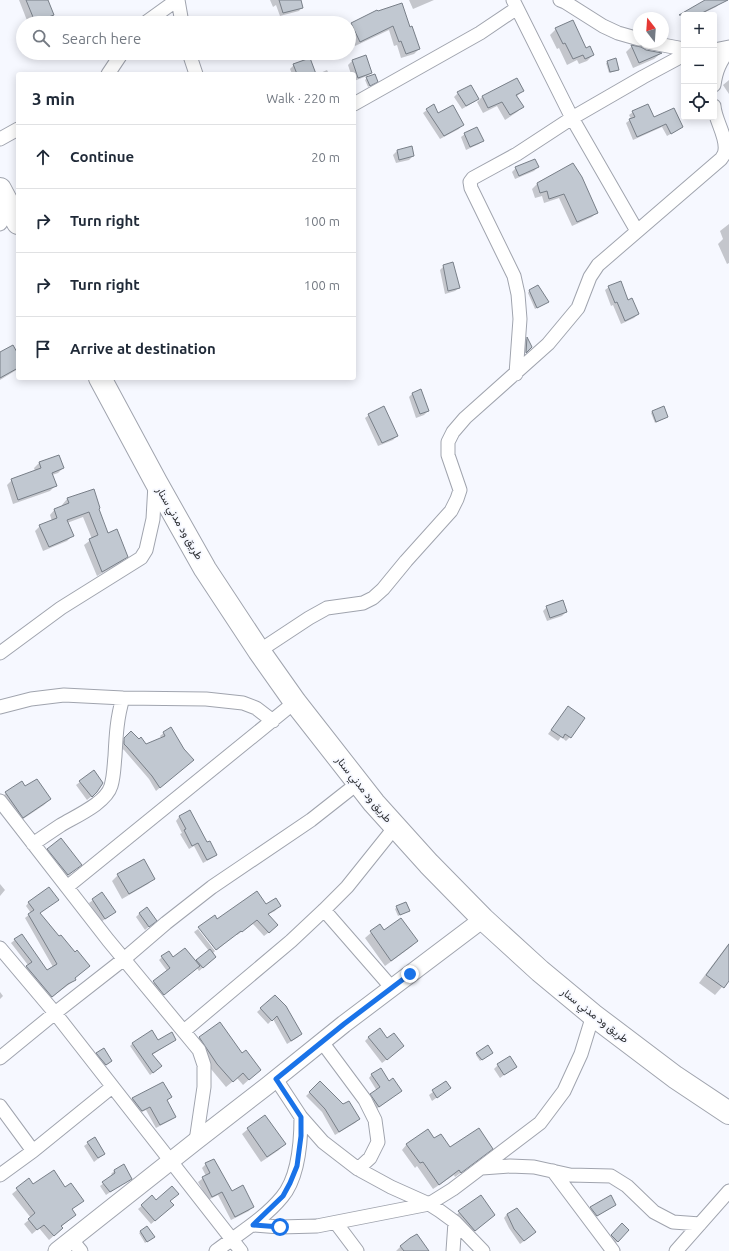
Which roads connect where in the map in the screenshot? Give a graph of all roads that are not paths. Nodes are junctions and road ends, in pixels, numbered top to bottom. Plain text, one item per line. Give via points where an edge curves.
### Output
1 (177, 0) edge
2 (560, 0) edge
3 (515, 4) edge
4 (155, 16) edge
5 (180, 16) edge
6 (633, 38) edge
7 (669, 46) edge
8 (681, 48) edge
9 (729, 49) edge
10 (717, 50) edge
11 (681, 57) edge
12 (117, 60) edge
13 (192, 60) edge
14 (109, 72) edge
15 (195, 72) edge
16 (714, 84) edge
17 (356, 103) edge
18 (572, 118) junction
19 (717, 118) edge
20 (16, 130) edge
21 (0, 139) edge
22 (0, 189) edge
23 (9, 219) edge
24 (637, 232) junction
25 (516, 374) junction
26 (101, 380) edge
27 (156, 482) junction
28 (259, 651) junction
29 (0, 653) edge
30 (123, 698) junction
31 (295, 702) junction
32 (0, 707) edge
33 (273, 721) junction
34 (358, 783) junction
35 (0, 801) edge
36 (395, 827) junction
37 (34, 844) junction
38 (67, 887) junction
39 (324, 910) junction
40 (483, 919) junction
41 (0, 948) edge
42 (124, 959) junction
43 (392, 988) junction
44 (55, 1013) junction
45 (593, 1015) junction
46 (184, 1031) junction
47 (322, 1042) junction
48 (0, 1058) edge
49 (276, 1079) junction
50 (112, 1087) junction
51 (0, 1106) edge
52 (729, 1113) edge
53 (301, 1117) junction
54 (196, 1141) junction
55 (33, 1151) junction
56 (170, 1161) junction
57 (482, 1168) junction
58 (358, 1169) junction
59 (553, 1171) junction
60 (0, 1176) edge
61 (729, 1191) edge
62 (429, 1204) junction
63 (455, 1222) junction
64 (336, 1223) junction
65 (700, 1224) junction
66 (253, 1225) junction
67 (231, 1240) junction
68 (76, 1245) edge
69 (57, 1251) edge
70 (216, 1251) edge
71 (240, 1251) edge
72 (357, 1251) edge
73 (453, 1251) edge
74 (483, 1251) edge
75 (613, 1251) edge
76 (676, 1251) edge

1 - 4 street
1 - 5 street
2 - 6 street via 603,26
3 - 17 street via 480,33
3 - 18 street
7 - 8 street
9 - 10 street
9 - 16 street via 721,61
11 - 18 street
12 - 14 street
13 - 15 street
18 - 24 street
18 - 25 street via 470,182 514,276 520,319
19 - 24 street via 726,152
20 - 21 street
22 - 23 highway
24 - 25 street via 598,265 590,277 578,308 548,344
25 - 28 street via 465,418 453,432 448,442 448,455 460,490 457,499 451,511 383,589 363,603 327,608
26 - 27 highway, طريق ود مدني سنار
27 - 28 highway, طريق ود مدني سنار via 205,568
27 - 29 street via 153,518 146,550 141,558 61,608
28 - 31 highway, طريق ود مدني سنار
30 - 32 street via 64,696 30,699
30 - 33 street via 206,699 244,704 256,708
30 - 37 street via 117,724 111,787 94,806 60,825
31 - 33 street
31 - 34 highway, طريق ود مدني سنار
33 - 38 street
34 - 36 highway, طريق ود مدني سنار
34 - 42 street via 311,820 212,887
35 - 37 street
36 - 39 street via 347,887
36 - 40 highway, طريق ود مدني سنار
37 - 38 street
38 - 42 street
39 - 43 street
39 - 46 street
40 - 43 street
40 - 45 highway, طريق ود مدني سنار
41 - 44 street
42 - 44 street
42 - 46 street
43 - 47 street
44 - 48 street
44 - 50 street
45 - 52 highway, طريق ود مدني سنار via 675,1077
45 - 57 street via 581,1054 559,1098 540,1124
46 - 54 street via 199,1050 204,1065 204,1087
47 - 49 street
47 - 58 street via 365,1100 375,1120 378,1142 370,1158
49 - 53 street
49 - 54 street
50 - 55 street
50 - 56 street
51 - 55 street
53 - 58 street via 323,1142
53 - 66 street via 297,1166 290,1183 283,1196
54 - 56 street
55 - 60 street
56 - 67 street
56 - 68 street
57 - 59 street via 510,1166
57 - 62 street
58 - 62 street
59 - 65 street via 570,1175 611,1176 627,1186 654,1212 673,1222
59 - 75 street
61 - 65 street
62 - 63 street
62 - 64 street
63 - 73 street
63 - 74 street
64 - 66 street via 280,1227
64 - 72 street
65 - 76 street
66 - 67 street
67 - 70 street
67 - 71 street
68 - 69 street

